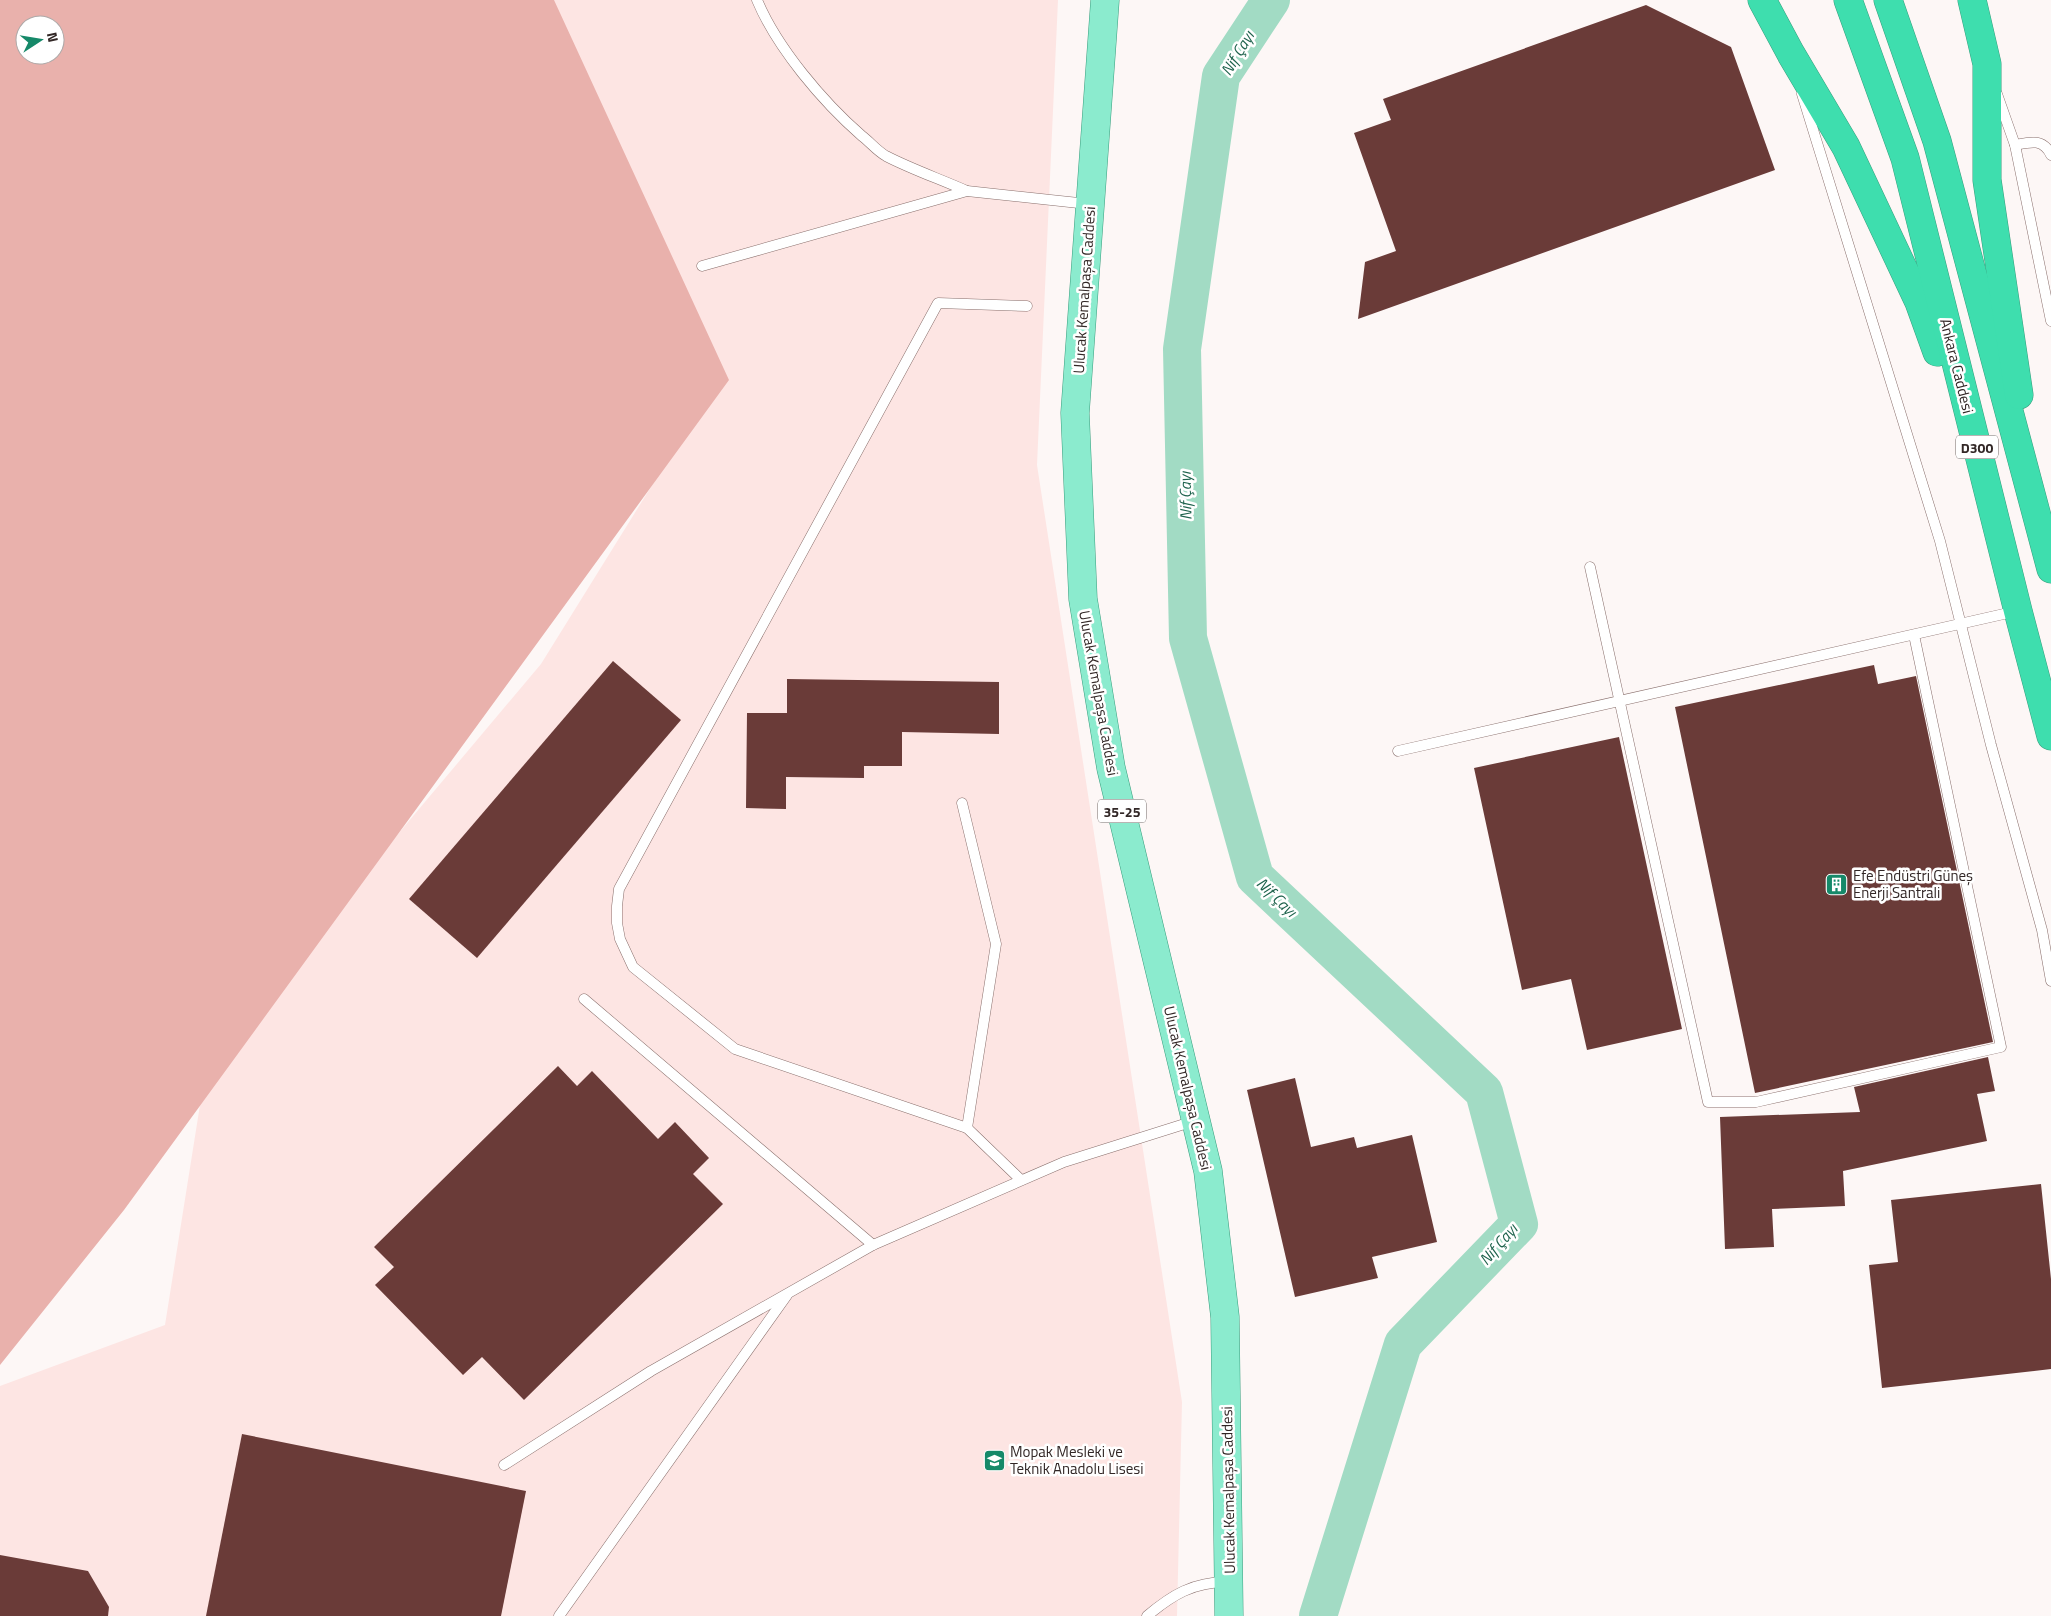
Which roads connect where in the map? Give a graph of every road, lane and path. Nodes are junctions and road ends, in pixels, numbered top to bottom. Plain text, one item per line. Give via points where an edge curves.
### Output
1 (757, 0) edge
2 (1105, 0) edge
3 (1762, 0) edge
4 (1848, 0) edge
5 (1888, 0) edge
6 (1972, 0) edge
7 (1791, 54) junction
8 (1986, 64) junction
9 (2015, 145) junction
10 (2051, 155) edge
11 (967, 191) junction
12 (1090, 204) junction
13 (702, 266) dead end
14 (1027, 306) dead end
15 (2051, 321) edge
16 (1989, 493) junction
17 (2039, 525) junction
18 (1590, 567) dead end
19 (2051, 569) edge
20 (2018, 611) junction
21 (1960, 624) junction
22 (1914, 635) junction
23 (1620, 701) junction
24 (2051, 736) edge
25 (1398, 751) dead end
26 (962, 803) dead end
27 (2051, 981) edge
28 (584, 999) dead end
29 (1196, 1120) junction
30 (966, 1128) junction
31 (1021, 1180) junction
32 (873, 1245) junction
33 (789, 1292) junction
34 (504, 1465) dead end
35 (1229, 1582) junction
36 (558, 1616) edge
37 (1147, 1616) edge
38 (1230, 1616) edge

1 - 11 lane via 798,69 853,128 884,155
2 - 12 main road, Ulucak Kemalpaşa Caddesi / 35-25
3 - 7 highway
4 - 16 highway, Ankara Caddesi / D300 via 1905,158
5 - 17 highway, D300 via 1937,142
6 - 8 highway
7 - 16 highway via 1846,147 1919,302
7 - 21 lane via 1940,541
8 - 9 lane
8 - 17 highway via 1987,180
9 - 10 lane via 2038,142
9 - 15 lane
11 - 12 lane
11 - 13 lane
12 - 29 main road, Ulucak Kemalpaşa Caddesi / 35-25 via 1076,413 1083,598 1111,768
14 - 30 lane via 938,303 619,889 617,906 620,939 633,967 735,1050
16 - 20 highway, Ankara Caddesi / D300
17 - 19 highway, D300
18 - 23 lane
20 - 21 lane
20 - 24 highway, Ankara Caddesi / D300
21 - 22 lane
21 - 27 lane via 2042,930
22 - 23 lane
22 - 23 lane via 2001,1047 1756,1102 1708,1102
23 - 25 lane
26 - 30 lane via 996,944
28 - 32 lane
29 - 31 lane via 1064,1162
29 - 35 main road, Ulucak Kemalpaşa Caddesi / 35-25 via 1208,1171 1225,1316
30 - 31 lane
31 - 32 lane
32 - 33 lane
33 - 34 lane via 651,1370
33 - 36 lane
35 - 37 lane via 1210,1582 1187,1590
35 - 38 main road, Ulucak Kemalpaşa Caddesi / 35-25

